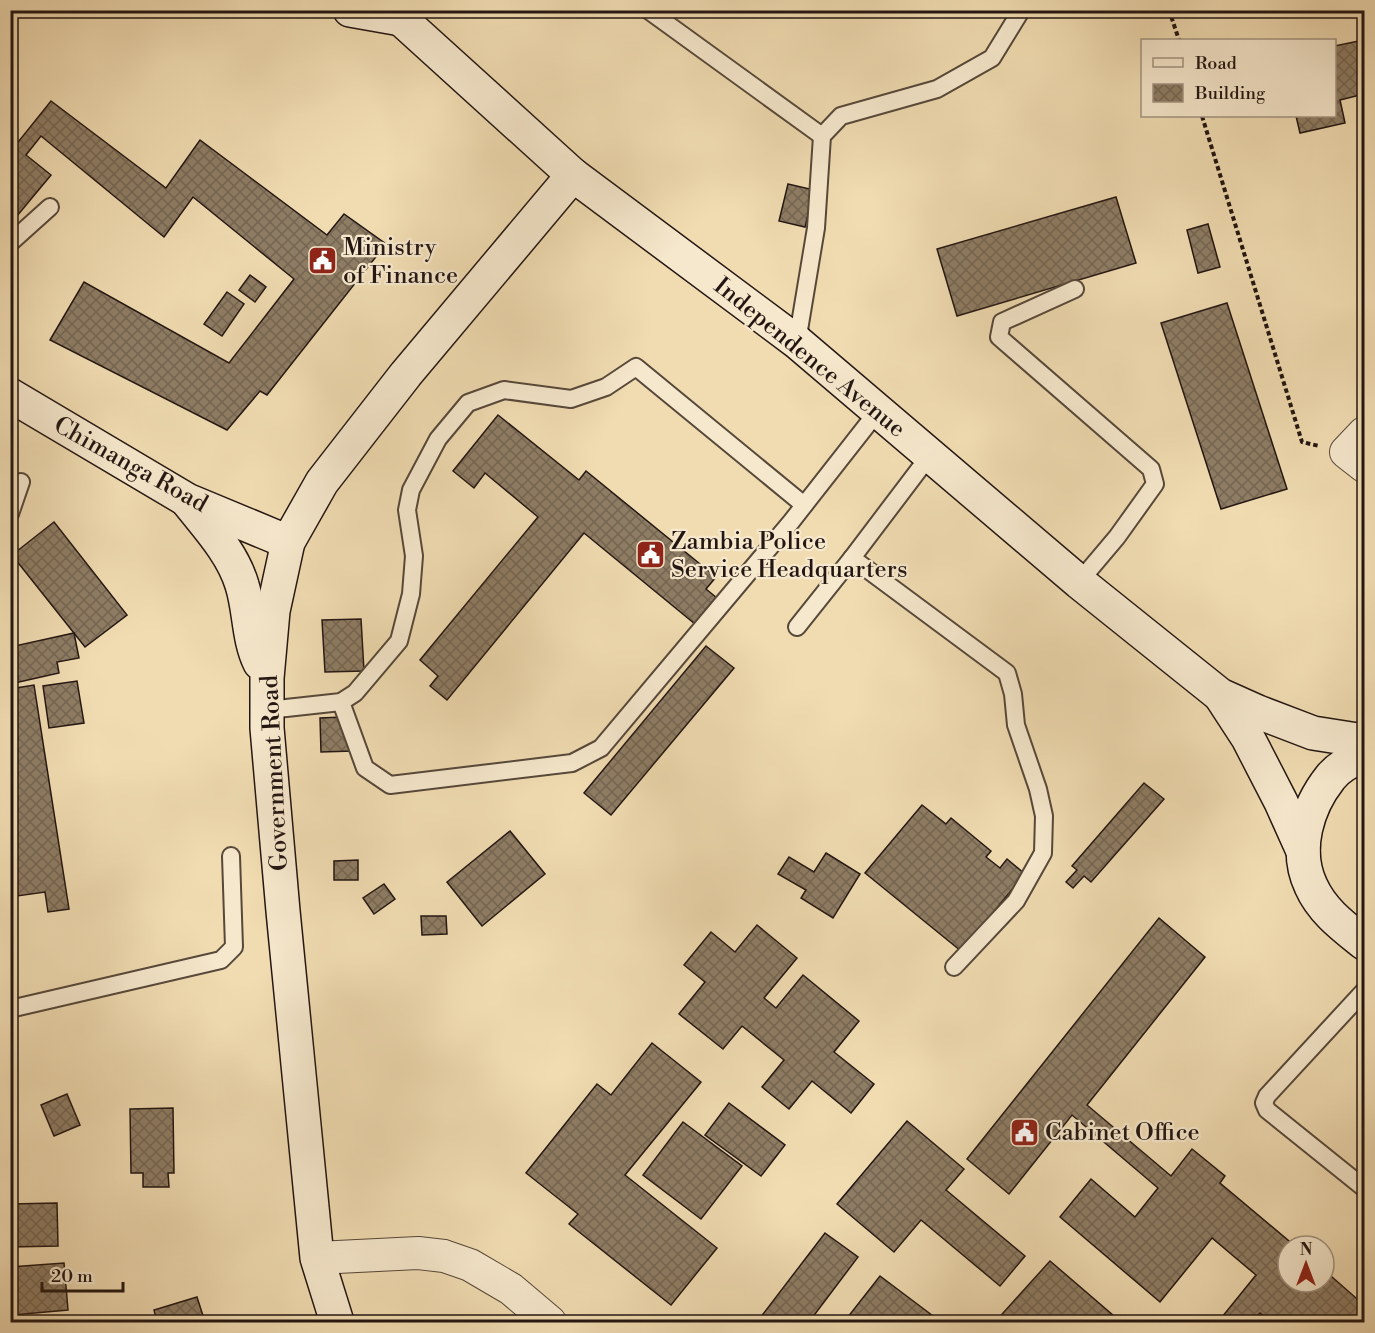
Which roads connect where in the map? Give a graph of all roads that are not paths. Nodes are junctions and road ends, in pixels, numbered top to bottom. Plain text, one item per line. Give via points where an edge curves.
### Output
1 (350, 10) edge
2 (648, 10) edge
3 (1018, 10) edge
4 (400, 15) edge
5 (822, 136) junction
6 (573, 175) junction
7 (50, 207) dead end
8 (10, 243) edge
9 (1075, 289) dead end
10 (797, 342) junction
11 (10, 395) edge
12 (878, 411) junction
13 (930, 455) junction
14 (21, 482) dead end
15 (187, 500) junction
16 (804, 505) junction
17 (10, 514) edge
18 (288, 542) junction
19 (852, 558) junction
20 (1079, 582) junction
21 (797, 627) dead end
22 (267, 694) junction
23 (1220, 695) junction
24 (341, 702) junction
25 (1365, 741) edge
26 (1365, 755) edge
27 (1303, 851) junction
28 (231, 856) dead end
29 (1365, 943) edge
30 (954, 967) dead end
31 (1365, 991) edge
32 (10, 1009) edge
33 (1365, 1188) edge
34 (318, 1258) junction
35 (337, 1323) edge
36 (550, 1323) edge

1 - 4 main road, Independence Avenue
2 - 5 lane
3 - 5 lane via 992,58 937,89 841,116
4 - 6 main road, Independence Avenue
5 - 10 lane via 816,228
6 - 10 main road, Independence Avenue
6 - 18 main road, Government Road via 406,374 322,482
7 - 8 lane
9 - 20 lane via 1002,322 999,337 1150,470 1155,484
10 - 12 main road, Independence Avenue
11 - 15 main road, Chimanga Road
12 - 13 main road, Independence Avenue
12 - 16 lane
13 - 19 lane
13 - 20 main road, Independence Avenue
14 - 17 lane
15 - 18 main road, Chimanga Road
15 - 22 main road via 233,564 241,582
16 - 24 lane via 601,748 572,763 390,785 365,768
16 - 24 lane via 636,367 606,387 571,399 504,390 468,403 438,439 411,490 407,510 414,556 411,594 399,641 355,693
18 - 22 main road, Government Road via 273,611
19 - 21 lane
19 - 30 lane via 1007,673 1016,725 1038,789 1044,816 1043,853 1016,901
20 - 23 main road, Independence Avenue
22 - 24 lane
22 - 34 main road, Government Road via 283,911
23 - 25 main road, Independence Avenue via 1313,733
23 - 27 main road, Independence Avenue via 1248,738
26 - 27 main road, Independence Avenue via 1330,777 1308,816
27 - 29 main road, Independence Avenue via 1311,886 1330,915
28 - 32 lane via 234,947 221,960
31 - 33 lane via 1264,1103 1267,1110
34 - 35 main road, Government Road
34 - 36 street via 418,1253 444,1256 470,1265 510,1289

